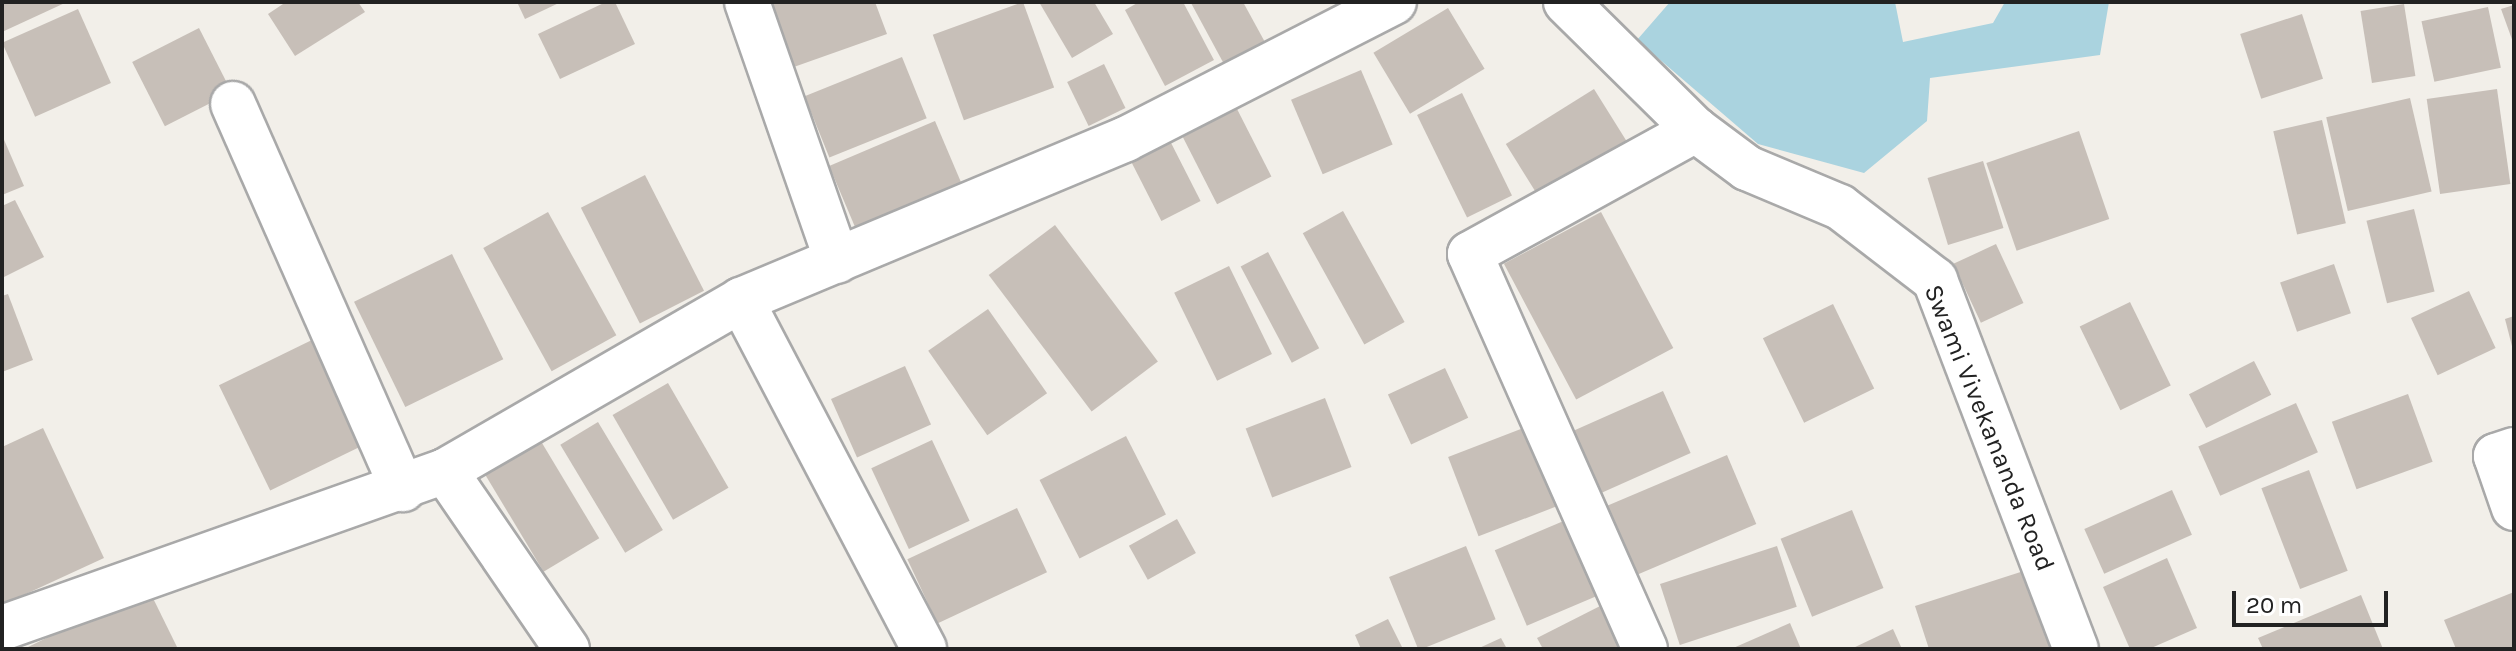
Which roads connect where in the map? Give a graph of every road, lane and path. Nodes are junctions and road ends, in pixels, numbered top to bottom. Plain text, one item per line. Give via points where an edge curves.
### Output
1 (747, 2) edge
2 (1394, 2) edge
3 (1566, 2) edge
4 (233, 104) dead end
5 (1696, 130) junction
6 (837, 261) junction
7 (741, 300) junction
8 (2514, 450) edge
9 (445, 471) junction
10 (403, 489) junction
11 (2514, 508) edge
12 (2, 628) edge
13 (567, 649) edge
14 (924, 649) edge
15 (1645, 649) edge
16 (2076, 649) edge

1 - 6 street
2 - 6 street via 1126,139
3 - 5 street, Swami Vivekananda Road
4 - 10 street
5 - 15 street via 1470,254
5 - 16 street, Swami Vivekananda Road via 1747,168 1840,207 1935,280
6 - 7 street
7 - 9 street
7 - 14 street
8 - 11 street via 2496,456
9 - 10 street
9 - 13 street
10 - 12 street

